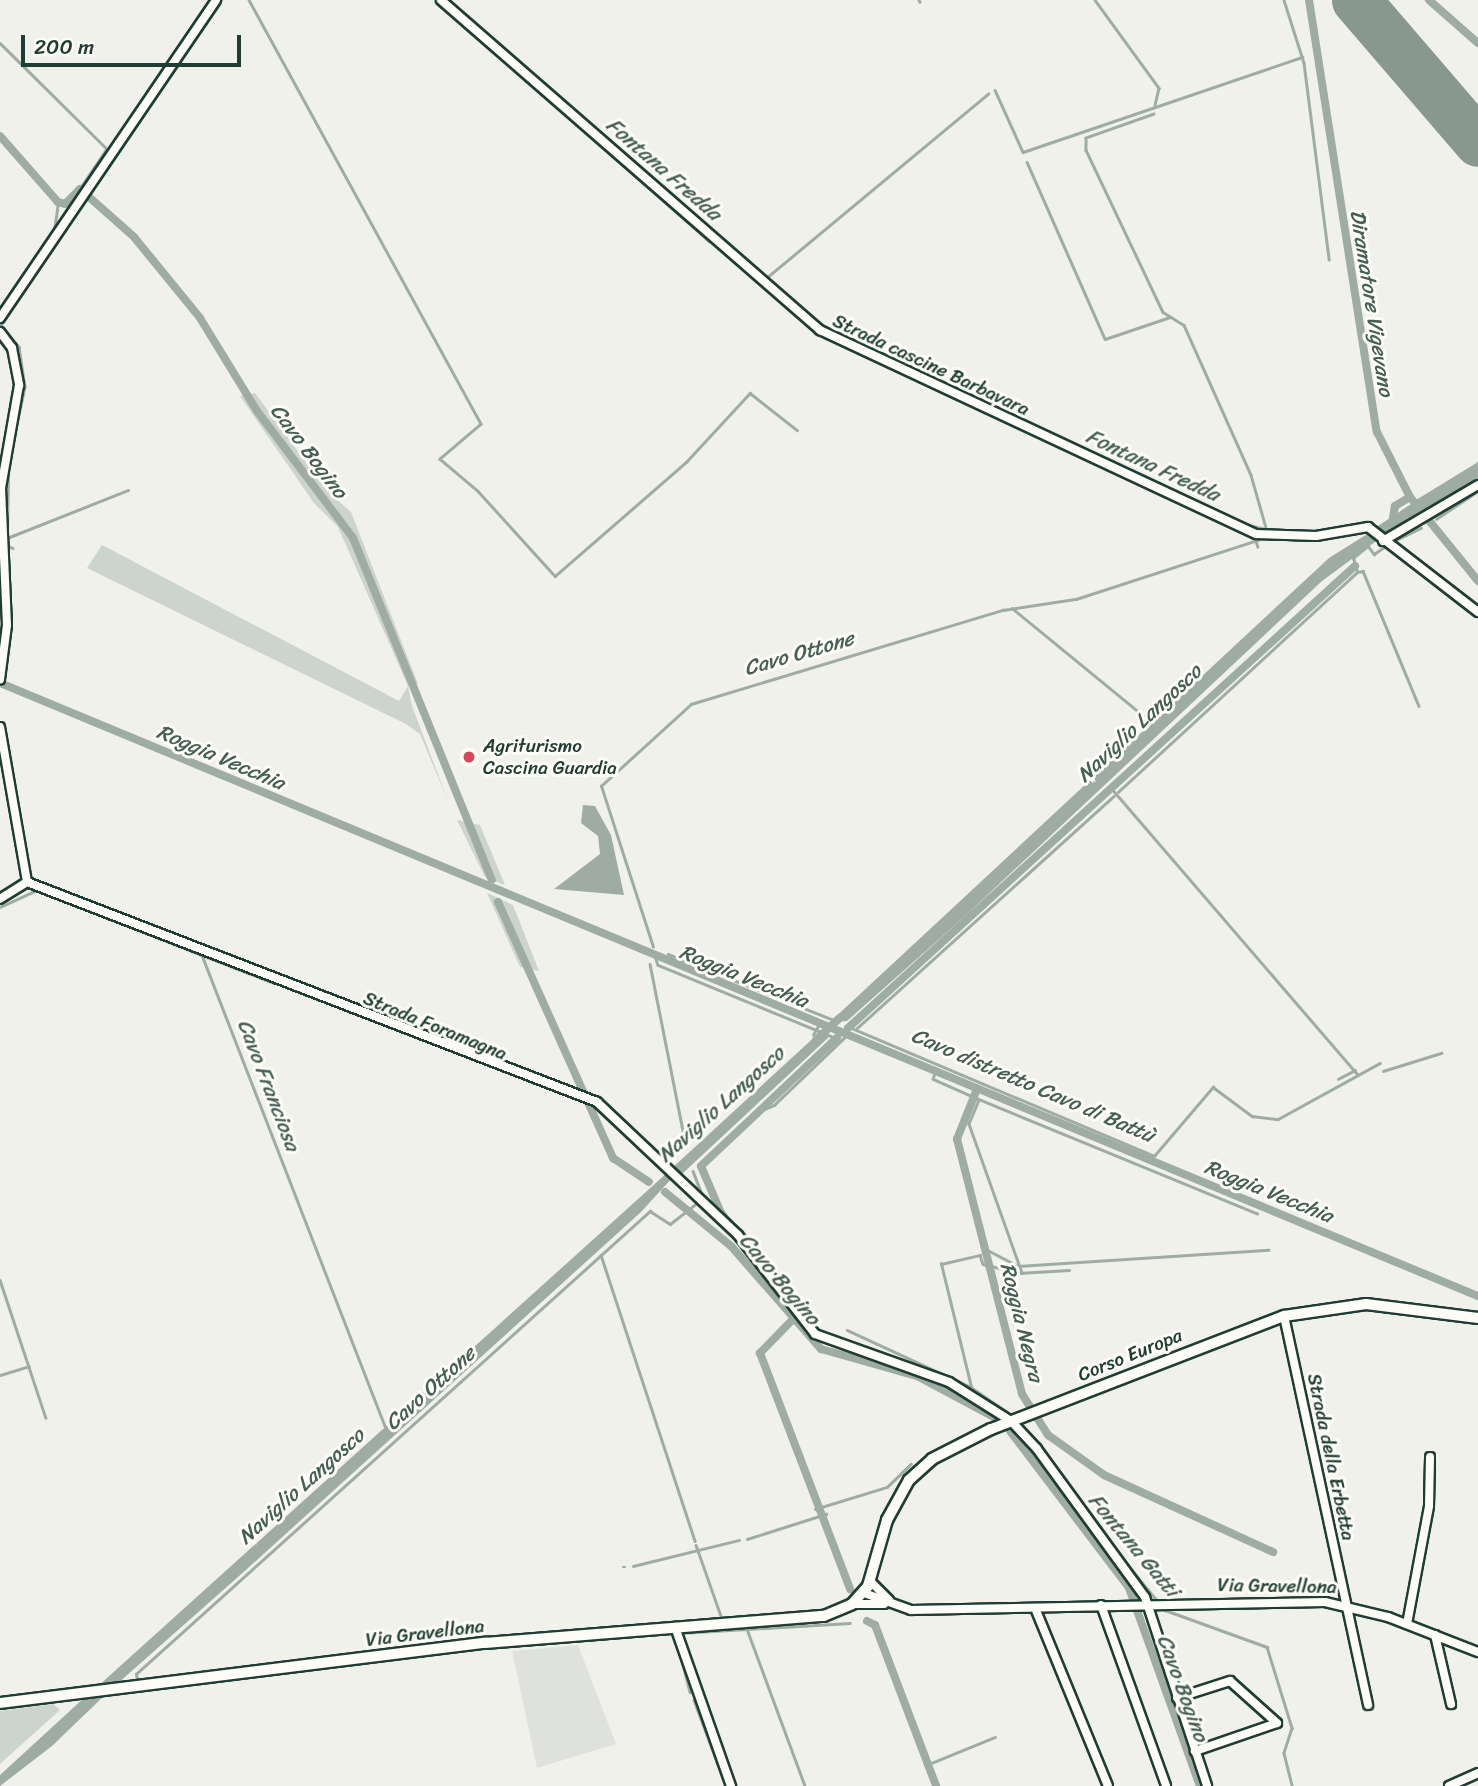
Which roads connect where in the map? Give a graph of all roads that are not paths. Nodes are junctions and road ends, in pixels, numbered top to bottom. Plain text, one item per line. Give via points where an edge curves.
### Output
1 (216, 0) edge
2 (441, 0) edge
3 (0, 318) edge
4 (0, 332) edge
5 (1478, 485) edge
6 (1385, 542) junction
7 (1478, 612) edge
8 (0, 680) edge
9 (0, 727) edge
10 (27, 882) junction
11 (0, 900) edge
12 (1284, 1315) junction
13 (1478, 1318) edge
14 (1011, 1421) junction
15 (1430, 1457) dead end
16 (872, 1576) junction
17 (864, 1593) junction
18 (852, 1604) junction
19 (1145, 1604) junction
20 (888, 1605) junction
21 (1101, 1605) junction
22 (1344, 1605) junction
23 (900, 1608) junction
24 (1035, 1608) junction
25 (1407, 1624) junction
26 (675, 1627) junction
27 (1435, 1635) junction
28 (1478, 1652) edge
29 (1177, 1698) junction
30 (0, 1703) edge
31 (1451, 1704) dead end
32 (1368, 1705) dead end
33 (1195, 1751) junction
34 (1478, 1773) edge
35 (732, 1786) edge
36 (1108, 1786) edge
37 (1166, 1786) edge
38 (1207, 1786) edge
39 (1449, 1786) edge

1 - 3 street
2 - 6 street, Strada cascine Barbavara via 820,330 1229,524 1281,536 1373,530
4 - 8 street via 12,348 19,385 1,488 7,625
5 - 6 street
6 - 7 street, Strada cascine Barbavara
9 - 10 street
10 - 11 street
10 - 14 street, Strada Foramagna via 593,1102 738,1235 799,1316 825,1341 927,1372
12 - 13 main road, Corso Europa via 1366,1304
12 - 14 main road, Corso Europa
12 - 22 street, Strada della Erbetta
14 - 16 main road, Corso Europa via 932,1458 909,1480 887,1520
14 - 19 street
15 - 25 street via 1429,1506
16 - 17 main road, Via Gravellona
16 - 23 street
17 - 18 main road, Via Gravellona
17 - 20 street, Via Gravellona
18 - 20 street, Via Gravellona
18 - 26 main road, Via Gravellona via 811,1618
19 - 21 street, Via Gravellona
19 - 22 street, Via Gravellona
19 - 29 street
20 - 23 street, Via Gravellona
21 - 24 street, Via Gravellona
21 - 37 street
22 - 25 street, Via Gravellona
22 - 32 street, Strada della Erbetta
23 - 24 street, Via Gravellona
24 - 36 street
25 - 27 street, Via Gravellona
26 - 30 main road, Via Gravellona via 485,1643
26 - 35 street
27 - 28 street, Via Gravellona
27 - 31 street
29 - 33 street
29 - 33 street via 1230,1681 1277,1723
33 - 38 street
34 - 39 street

